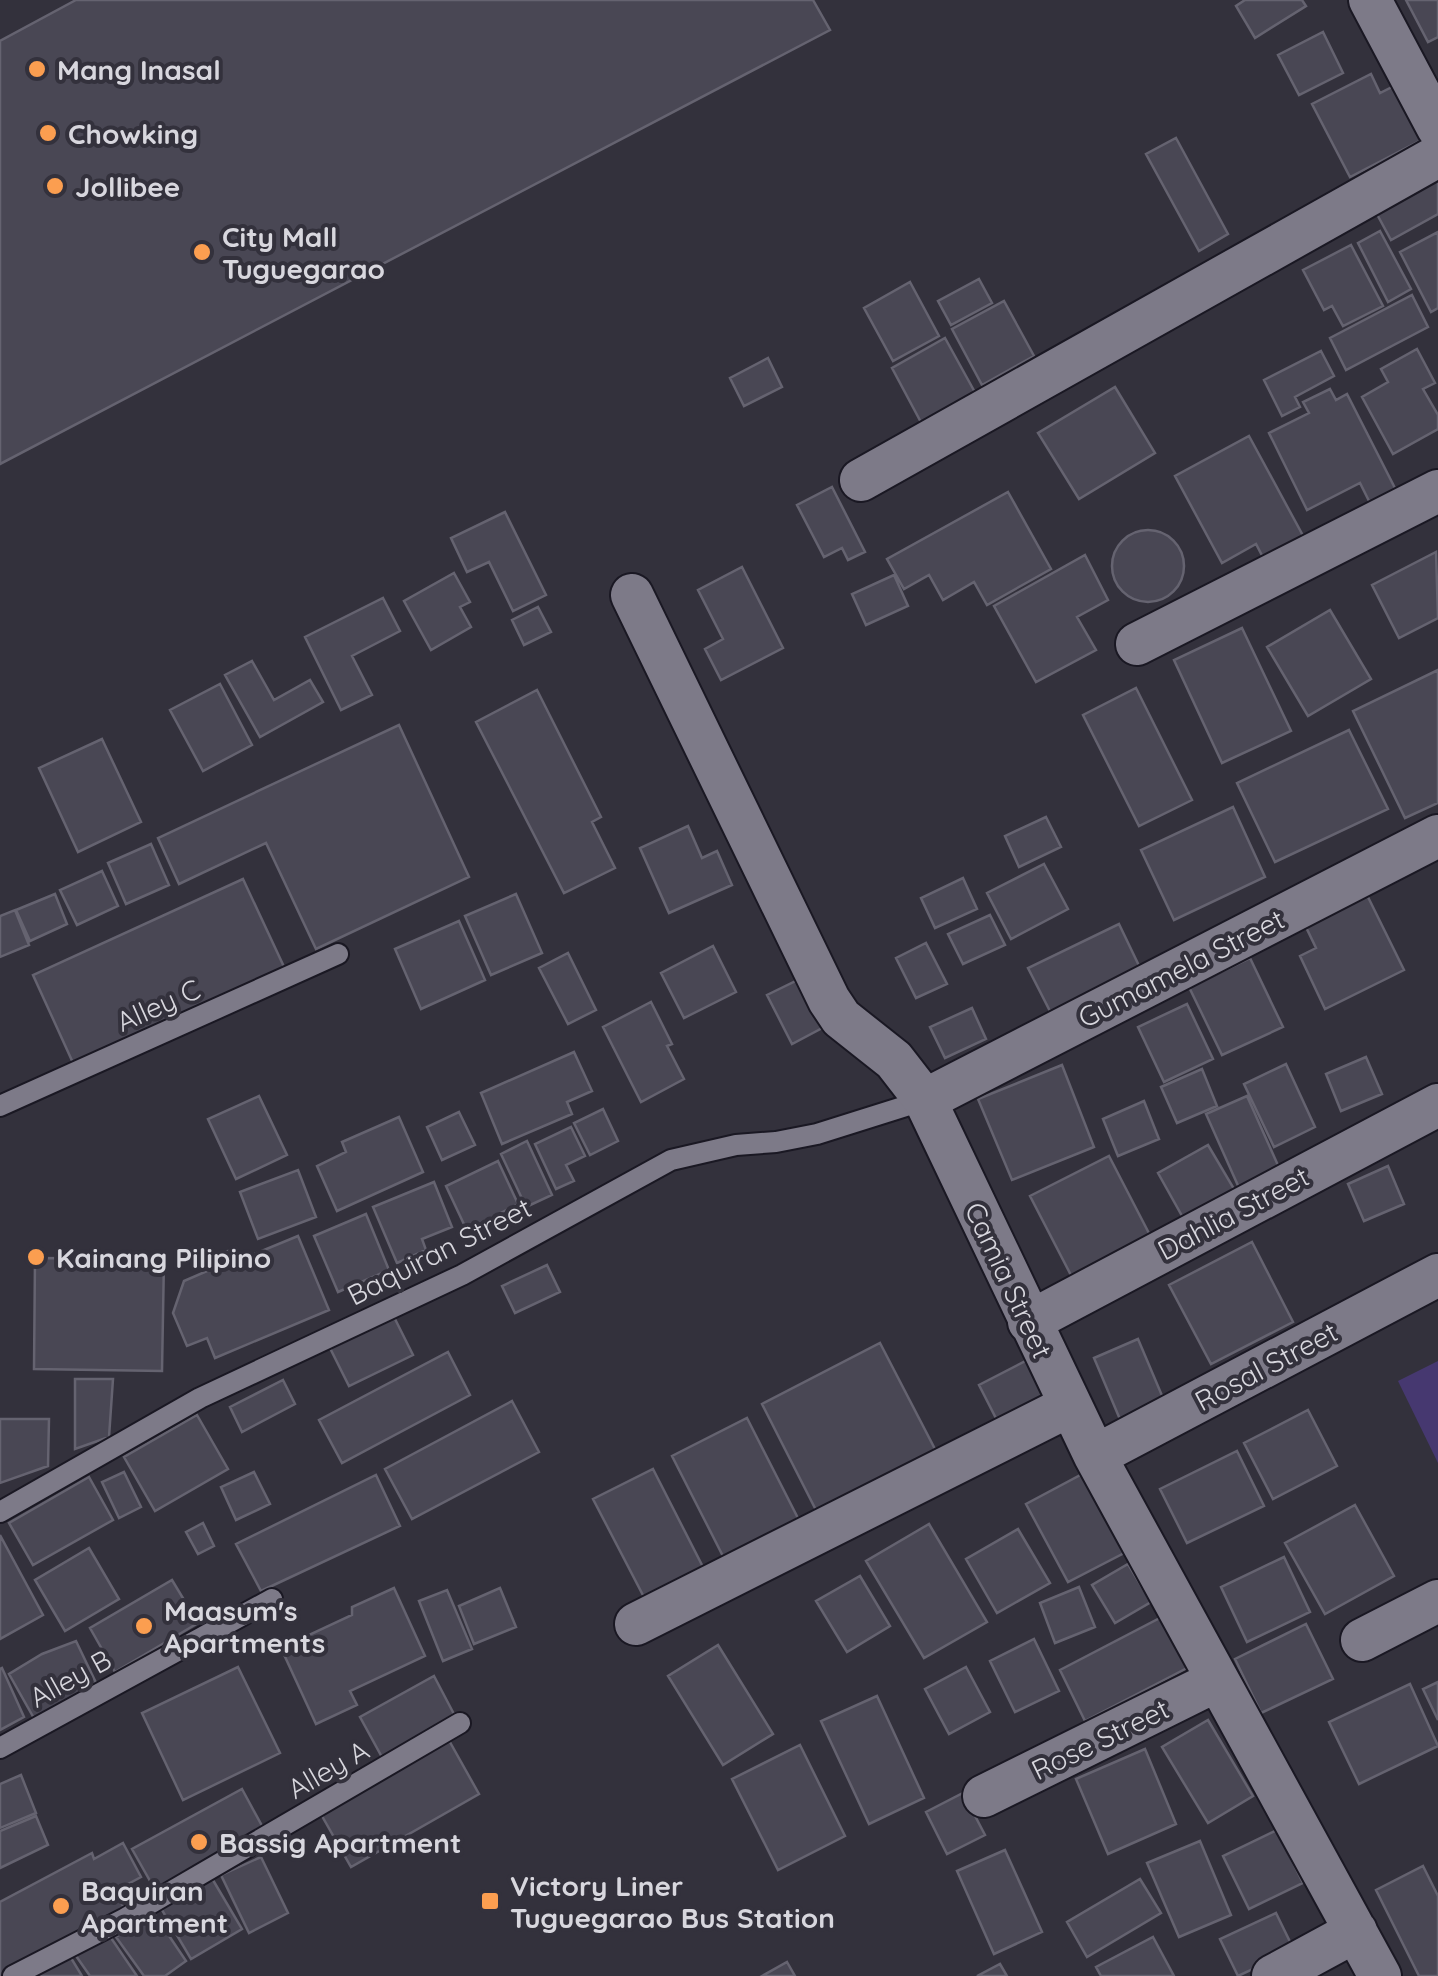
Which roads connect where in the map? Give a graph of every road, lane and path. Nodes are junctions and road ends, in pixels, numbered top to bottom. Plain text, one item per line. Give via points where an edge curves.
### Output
1 (1370, 0) edge
2 (1438, 128) edge
3 (1438, 156) edge
4 (861, 480) dead end
5 (1438, 491) edge
6 (632, 595) dead end
7 (1137, 644) dead end
8 (1438, 836) edge
9 (338, 954) dead end
10 (924, 1100) junction
11 (1438, 1104) edge
12 (0, 1106) edge
13 (1438, 1275) edge
14 (1029, 1322) junction
15 (1069, 1406) junction
16 (1094, 1456) junction
17 (0, 1512) edge
18 (272, 1600) dead end
19 (1438, 1601) edge
20 (636, 1624) dead end
21 (1362, 1640) dead end
22 (1216, 1681) junction
23 (460, 1723) dead end
24 (0, 1748) edge
25 (984, 1796) dead end
26 (1356, 1932) junction
27 (13, 1976) edge
28 (1273, 1976) edge
29 (1380, 1976) edge

1 - 2 street
3 - 4 street
5 - 7 street
6 - 10 street, Camia Street via 829,1000 894,1060
8 - 10 street, Gumamela Street
9 - 12 lane, Alley C
10 - 14 street, Camia Street
10 - 17 lane, Baquiran Street via 817,1134 671,1160 462,1274 200,1398
11 - 14 street, Dahlia Street
13 - 16 street, Rosal Street
14 - 15 street, Camia Street
15 - 16 street, Camia Street
15 - 20 street
16 - 22 street, Camia Street
18 - 24 lane, Alley B
19 - 21 street
22 - 25 street, Rose Street
22 - 26 street, Camia Street
23 - 27 lane, Alley A via 124,1919
26 - 28 street
26 - 29 street, Camia Street

